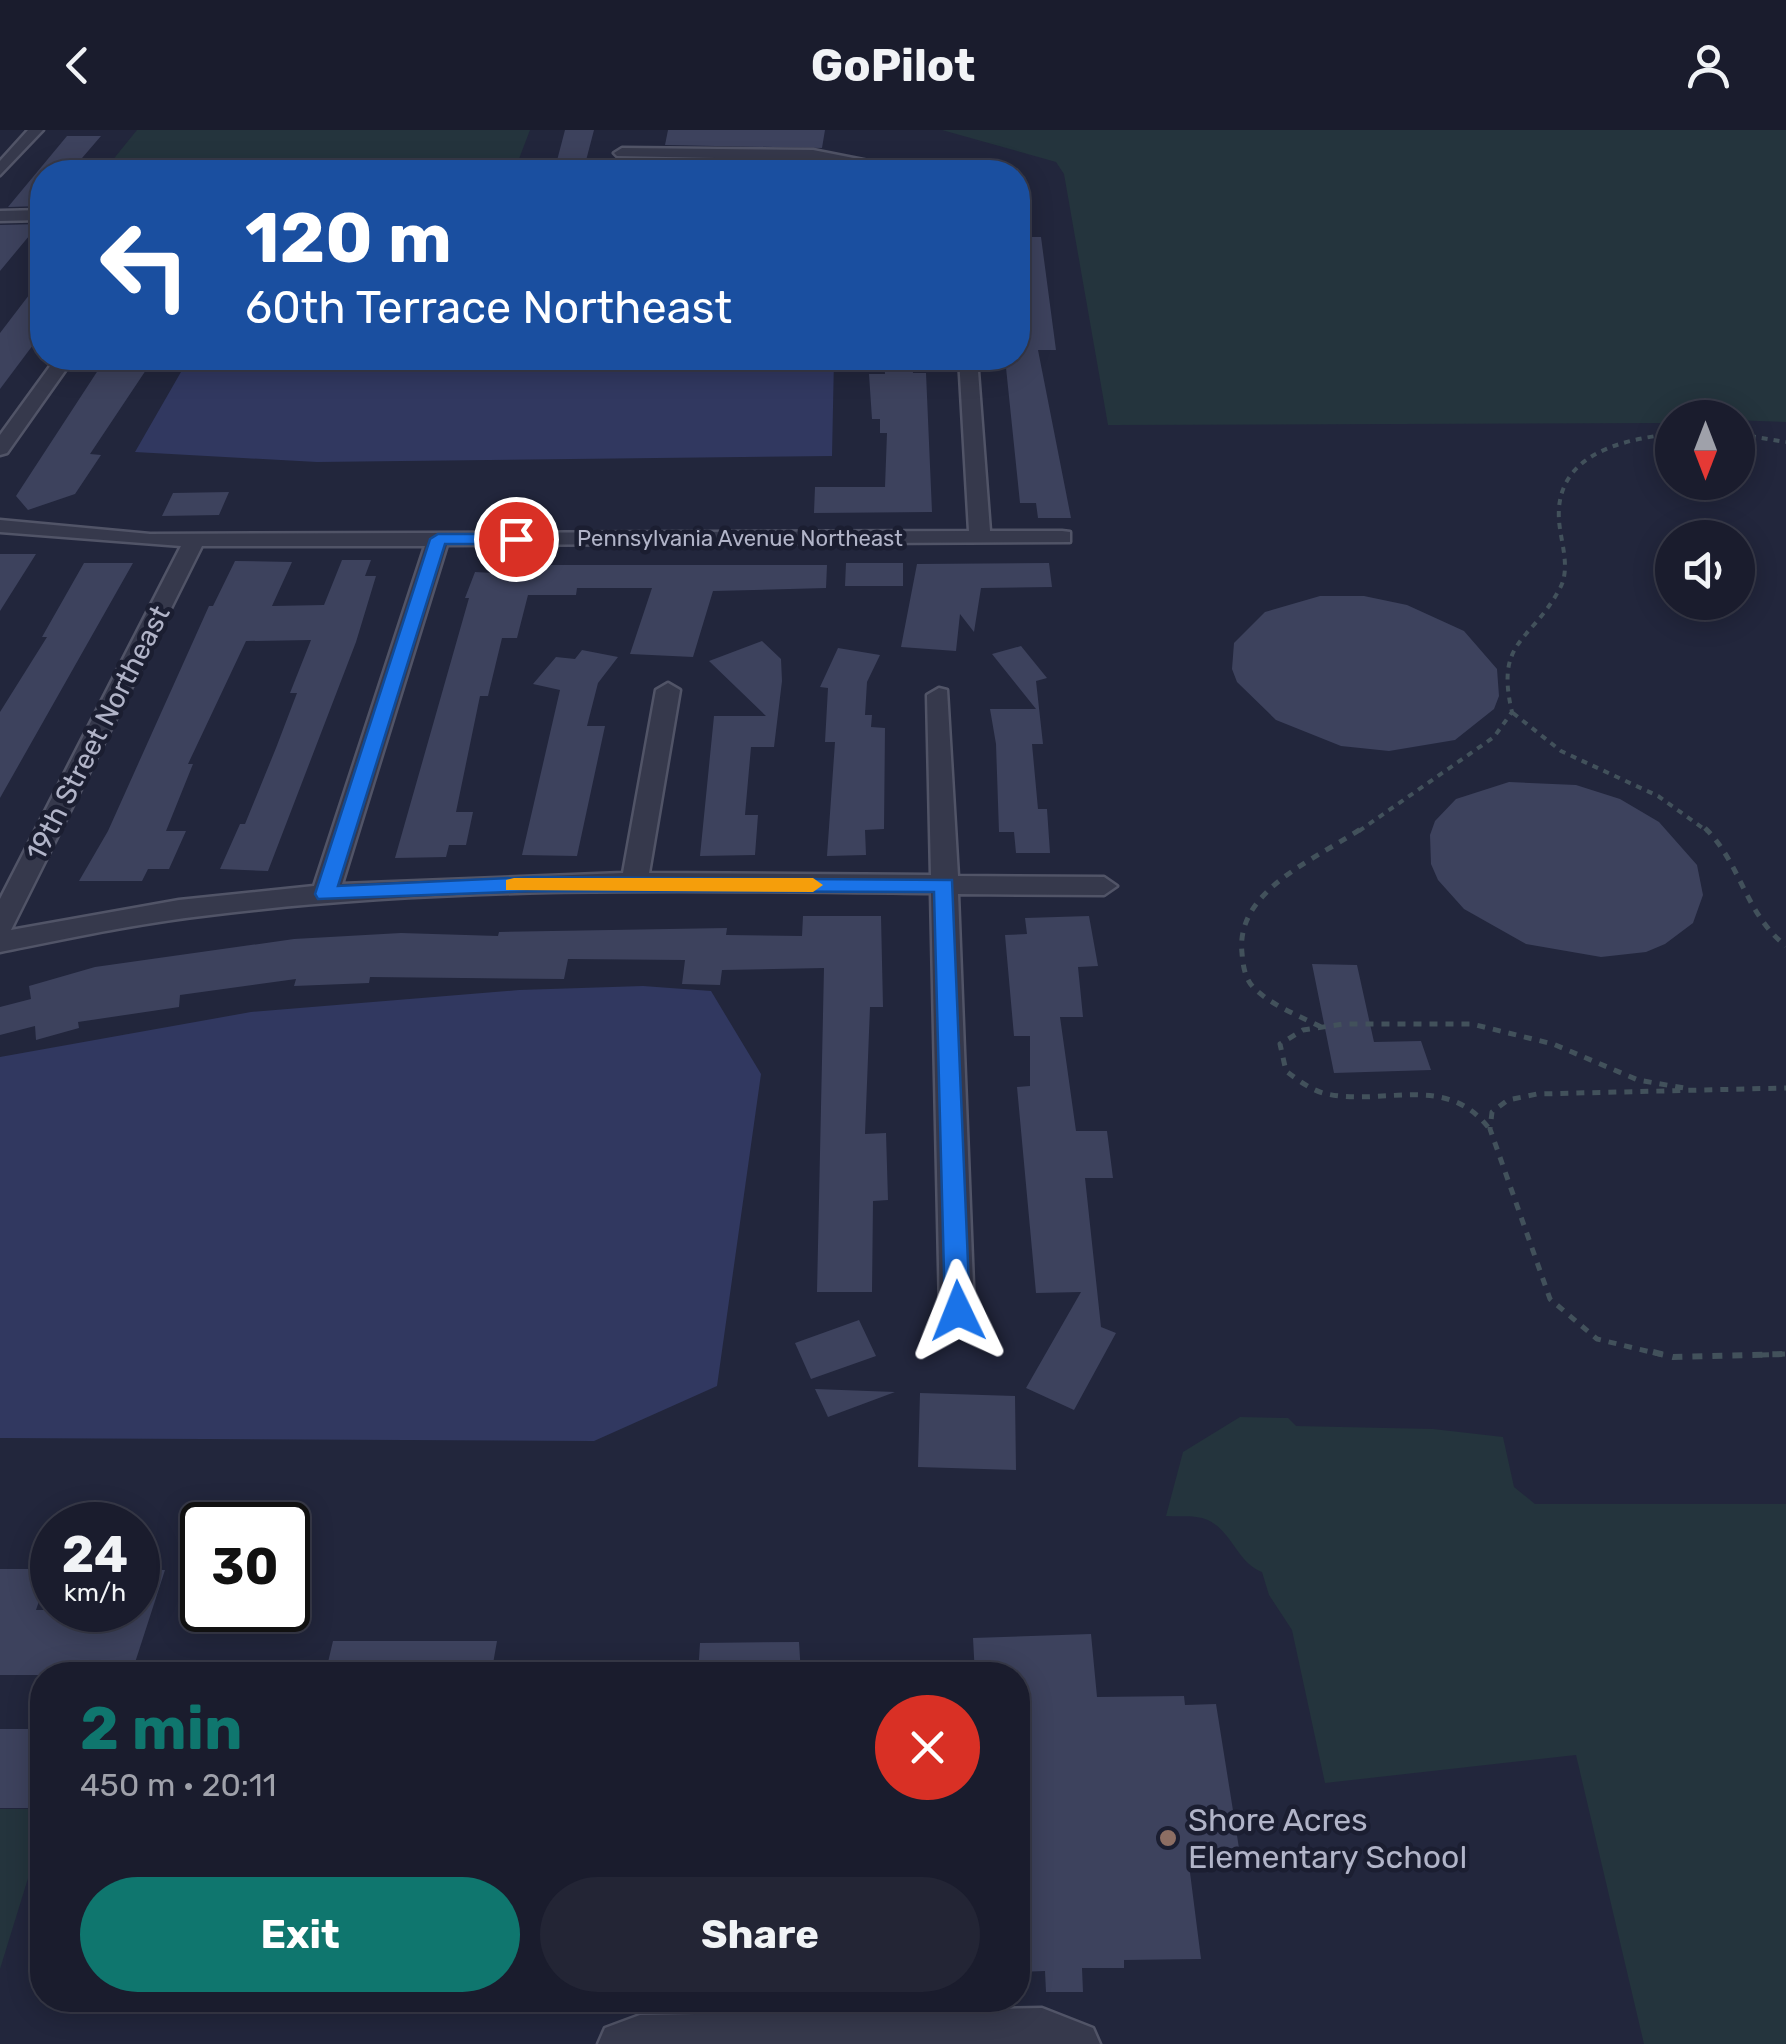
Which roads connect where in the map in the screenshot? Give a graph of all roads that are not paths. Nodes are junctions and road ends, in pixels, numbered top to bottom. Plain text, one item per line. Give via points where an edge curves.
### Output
1 (36, 130) edge
2 (628, 130) edge
3 (622, 154) junction
4 (620, 160) edge
5 (847, 160) edge
6 (0, 170) edge
7 (30, 215) edge
8 (0, 216) edge
9 (56, 370) edge
10 (969, 370) edge
11 (0, 449) edge
12 (0, 526) edge
13 (980, 537) junction
14 (1062, 537) dead end
15 (438, 539) junction
16 (196, 540) junction
17 (668, 690) dead end
18 (939, 695) dead end
19 (634, 885) junction
20 (944, 885) junction
21 (1104, 886) dead end
22 (325, 894) junction
23 (0, 926) edge
24 (0, 942) edge
25 (958, 1311) dead end
26 (621, 2044) edge
27 (1077, 2044) edge

1 - 6 street
2 - 3 street
3 - 4 street
3 - 5 street via 813,154
7 - 8 street
9 - 11 street
10 - 13 street
12 - 16 street, Pennsylvania Avenue Northeast
13 - 14 street, Pennsylvania Avenue Northeast
13 - 15 street, Pennsylvania Avenue Northeast
15 - 16 street, Pennsylvania Avenue Northeast
15 - 22 street
16 - 23 street, 19th Street Northeast
17 - 19 street
18 - 20 street
19 - 20 street
19 - 22 street
20 - 21 street
20 - 25 street
22 - 24 street via 132,917
26 - 27 street via 640,2037 1006,2029 1042,2030

